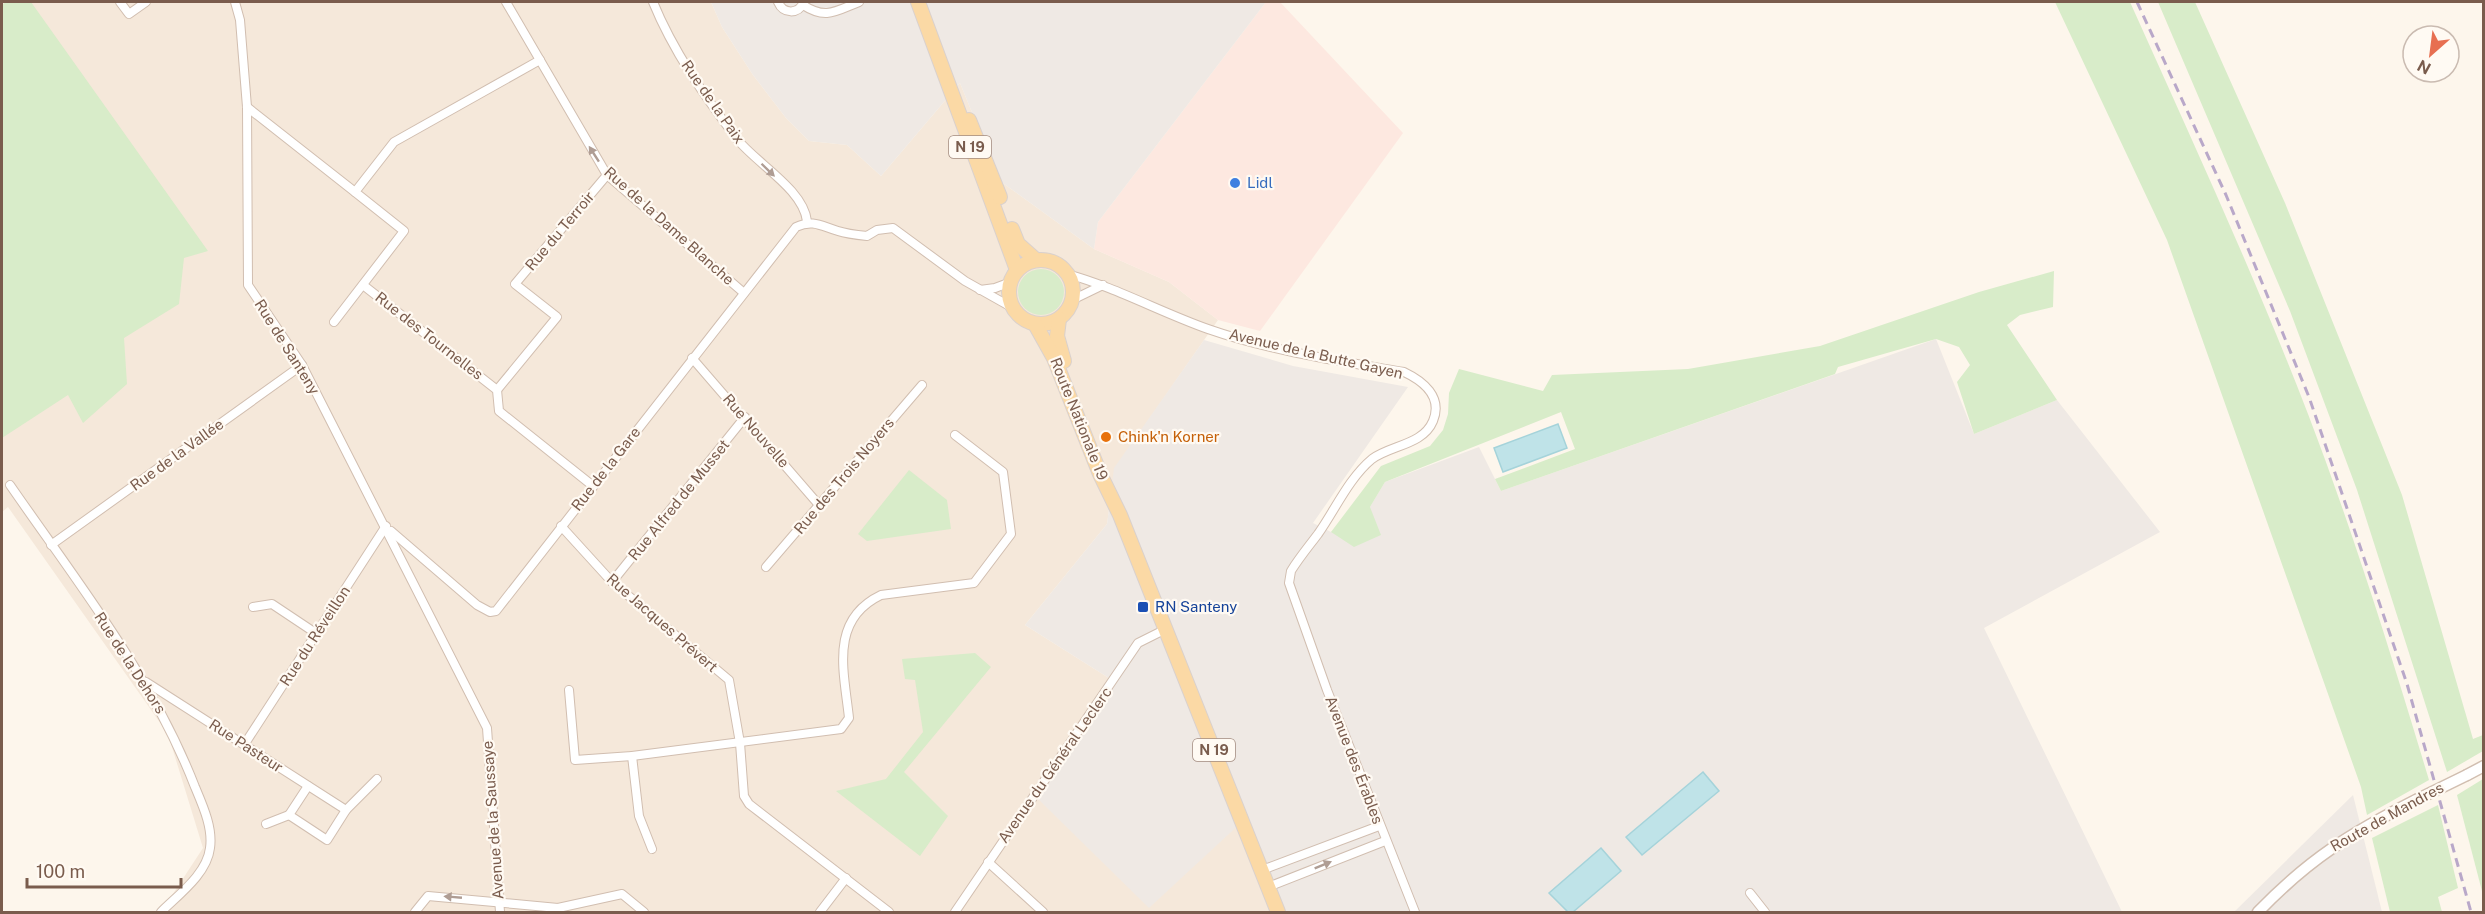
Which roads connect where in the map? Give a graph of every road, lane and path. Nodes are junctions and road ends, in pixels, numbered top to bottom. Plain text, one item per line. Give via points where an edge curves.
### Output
1 (120, 2) edge
2 (146, 2) edge
3 (235, 2) edge
4 (507, 2) edge
5 (653, 2) edge
6 (778, 2) edge
7 (859, 2) edge
8 (918, 2) edge
9 (803, 3) edge
10 (540, 60) junction
11 (954, 92) junction
12 (247, 108) junction
13 (607, 175) junction
14 (355, 192) junction
15 (807, 221) junction
16 (1036, 260) junction
17 (1067, 274) junction
18 (1014, 276) junction
19 (363, 285) junction
20 (1103, 285) junction
21 (980, 290) junction
22 (744, 293) junction
23 (1072, 300) junction
24 (1013, 308) junction
25 (1059, 319) junction
26 (334, 322) dead end
27 (1035, 324) junction
28 (692, 358) junction
29 (302, 365) junction
30 (922, 385) dead end
31 (497, 390) junction
32 (745, 417) junction
33 (955, 435) dead end
34 (10, 485) dead end
35 (592, 486) junction
36 (819, 505) junction
37 (1120, 515) junction
38 (386, 526) junction
39 (561, 526) junction
40 (51, 545) junction
41 (766, 567) dead end
42 (612, 582) junction
43 (253, 607) dead end
44 (1298, 607) joint
45 (1166, 629) junction
46 (317, 634) junction
47 (454, 662) joint
48 (145, 682) junction
49 (569, 690) dead end
50 (740, 743) junction
51 (244, 745) junction
52 (632, 756) junction
53 (2484, 766) edge
54 (377, 779) dead end
55 (308, 786) junction
56 (346, 810) junction
57 (289, 815) junction
58 (266, 824) dead end
59 (1379, 825) junction
60 (1385, 841) junction
61 (652, 849) dead end
62 (988, 862) junction
63 (1262, 870) junction
64 (846, 878) junction
65 (1268, 887) junction
66 (1750, 893) dead end
67 (499, 901) junction
68 (161, 912) edge
69 (416, 912) edge
70 (500, 912) edge
71 (644, 912) edge
72 (820, 912) edge
73 (889, 912) edge
74 (955, 912) edge
75 (1043, 912) edge
76 (1278, 912) edge
77 (1415, 912) edge
78 (1765, 912) edge
79 (2258, 912) edge

1 - 2 street via 129,14
3 - 12 street, Rue de Santeny
4 - 10 street, Rue de la Dame Blanche
5 -> 15 street, Rue de la Paix via 696,80 738,141 800,201
6 - 9 street via 791,12
7 - 9 street via 827,15
8 - 11 main road, N 19
13 -> 10 street, Rue de la Dame Blanche
10 - 14 street via 394,142
11 - 16 main road, N 19 via 979,143 1018,244
11 - 18 main road, N 19
12 - 14 street
12 - 29 street, Rue de Santeny via 248,285
13 - 22 street, Rue de la Dame Blanche
13 - 31 street, Rue du Terroir via 515,284 556,317
14 - 19 street via 404,231
15 - 21 street via 867,237 877,230 893,228
15 - 22 street, Rue de la Gare via 796,227
16 - 17 main road via 1057,264
16 - 18 main road
17 - 20 street, Avenue de la Butte Gayen
17 - 23 main road via 1073,289
18 - 21 street via 995,288
18 - 24 main road via 1009,293
19 - 26 street
19 - 31 street, Rue des Tournelles
20 - 23 street
20 - 44 street, Avenue de la Butte Gayen via 1162,311 1246,340 1404,372 1424,381 1431,392 1436,407 1428,430 1371,460 1291,571 1289,583
21 - 24 street
22 - 28 street, Rue de la Gare
23 - 25 main road
24 - 27 main road
25 - 27 main road
25 - 37 main road, Route Nationale 19 / N 19 via 1061,355 1113,487
27 - 37 main road, Route Nationale 19 / N 19 via 1054,358
28 - 32 street, Rue Nouvelle
28 - 35 street, Rue de la Gare
29 - 38 street, Rue de Santeny
29 - 40 street, Rue de la Vallée
30 - 36 street, Rue des Trois Noyers
31 - 35 street, Rue des Tournelles via 499,411
32 - 36 street, Rue Nouvelle
32 - 42 street, Rue Alfred de Musset
33 - 50 street via 1003,472 1011,534 974,583 881,595 869,601 842,641 849,718 841,729
34 - 40 street, Rue de la Dehors
35 - 39 street, Rue de la Gare
36 - 41 street, Rue des Trois Noyers
37 - 45 main road, Route Nationale 19 / N 19
38 - 39 street, Rue de la Gare via 490,612 496,611
38 - 46 street, Rue du Réveillon
38 - 47 street, Rue de Santeny
39 - 42 street, Rue Jacques Prévert
40 - 48 street, Rue de la Dehors
42 - 50 street, Rue Jacques Prévert via 729,680
43 - 46 street via 272,604
44 - 59 street, Avenue des Érables
45 - 62 street, Avenue du Général Leclerc via 1138,643
45 - 63 main road, Route Nationale 19 / N 19
46 - 51 street, Rue du Réveillon
47 - 67 street, Avenue de la Saussaye via 487,728
48 - 51 street, Rue Pasteur
48 - 68 street, Rue de la Dehors via 178,741 212,835 205,863
49 - 52 street via 575,760
50 - 52 street
50 - 64 street, Rue Jacques Prévert via 744,796 749,804
51 - 55 street, Rue Pasteur
52 - 61 street via 639,816
53 - 79 street, Route de Mandres, bridge via 2362,828 2318,856
54 - 56 street
55 - 56 street, Rue Pasteur
55 - 57 street
56 - 57 street via 327,840
57 - 58 street
59 - 60 street, Avenue des Érables
59 - 63 street
65 -> 60 street
60 - 77 street, Avenue des Érables
62 - 74 street, Avenue du Général Leclerc
62 - 75 street
63 - 65 main road, Route Nationale 19 / N 19
64 - 72 street
64 - 73 street, Rue Jacques Prévert
65 - 76 main road, Route Nationale 19 / N 19
66 - 78 street
67 -> 69 street via 428,896
67 - 70 street, Avenue de la Saussaye
67 - 71 street via 558,908 622,894

